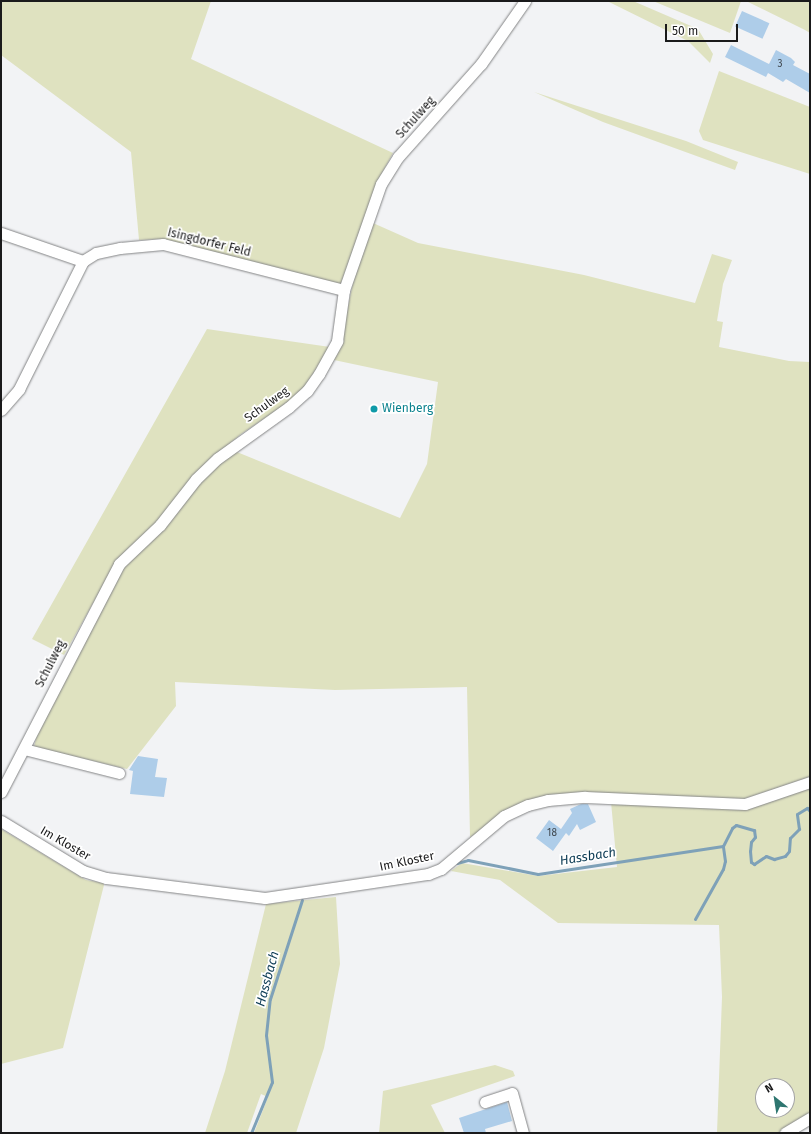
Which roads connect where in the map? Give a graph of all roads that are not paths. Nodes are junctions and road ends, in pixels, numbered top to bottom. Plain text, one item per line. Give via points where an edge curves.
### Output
1 (525, 1) edge
2 (1, 233) edge
3 (84, 261) junction
4 (344, 290) junction
5 (1, 410) edge
6 (24, 749) junction
7 (119, 773) dead end
8 (810, 782) edge
9 (1, 792) edge
10 (1, 821) edge
11 (486, 1102) dead end
12 (810, 1118) edge
13 (523, 1133) edge
14 (785, 1133) edge

1 - 4 street, Schulweg via 481,64 398,157 381,184
2 - 3 street
3 - 4 street, Isingdorfer Feld via 96,253 163,244
3 - 5 street via 19,389
4 - 6 street, Schulweg via 337,341 329,359 307,391 218,458 196,479 160,525 140,541 119,564 94,608
6 - 7 street
6 - 9 street, Schulweg
8 - 10 street, Im Kloster via 745,804 585,797 548,800 528,805 504,816 441,869 412,876 265,898 106,878 83,871
11 - 13 street via 512,1093
12 - 14 street

